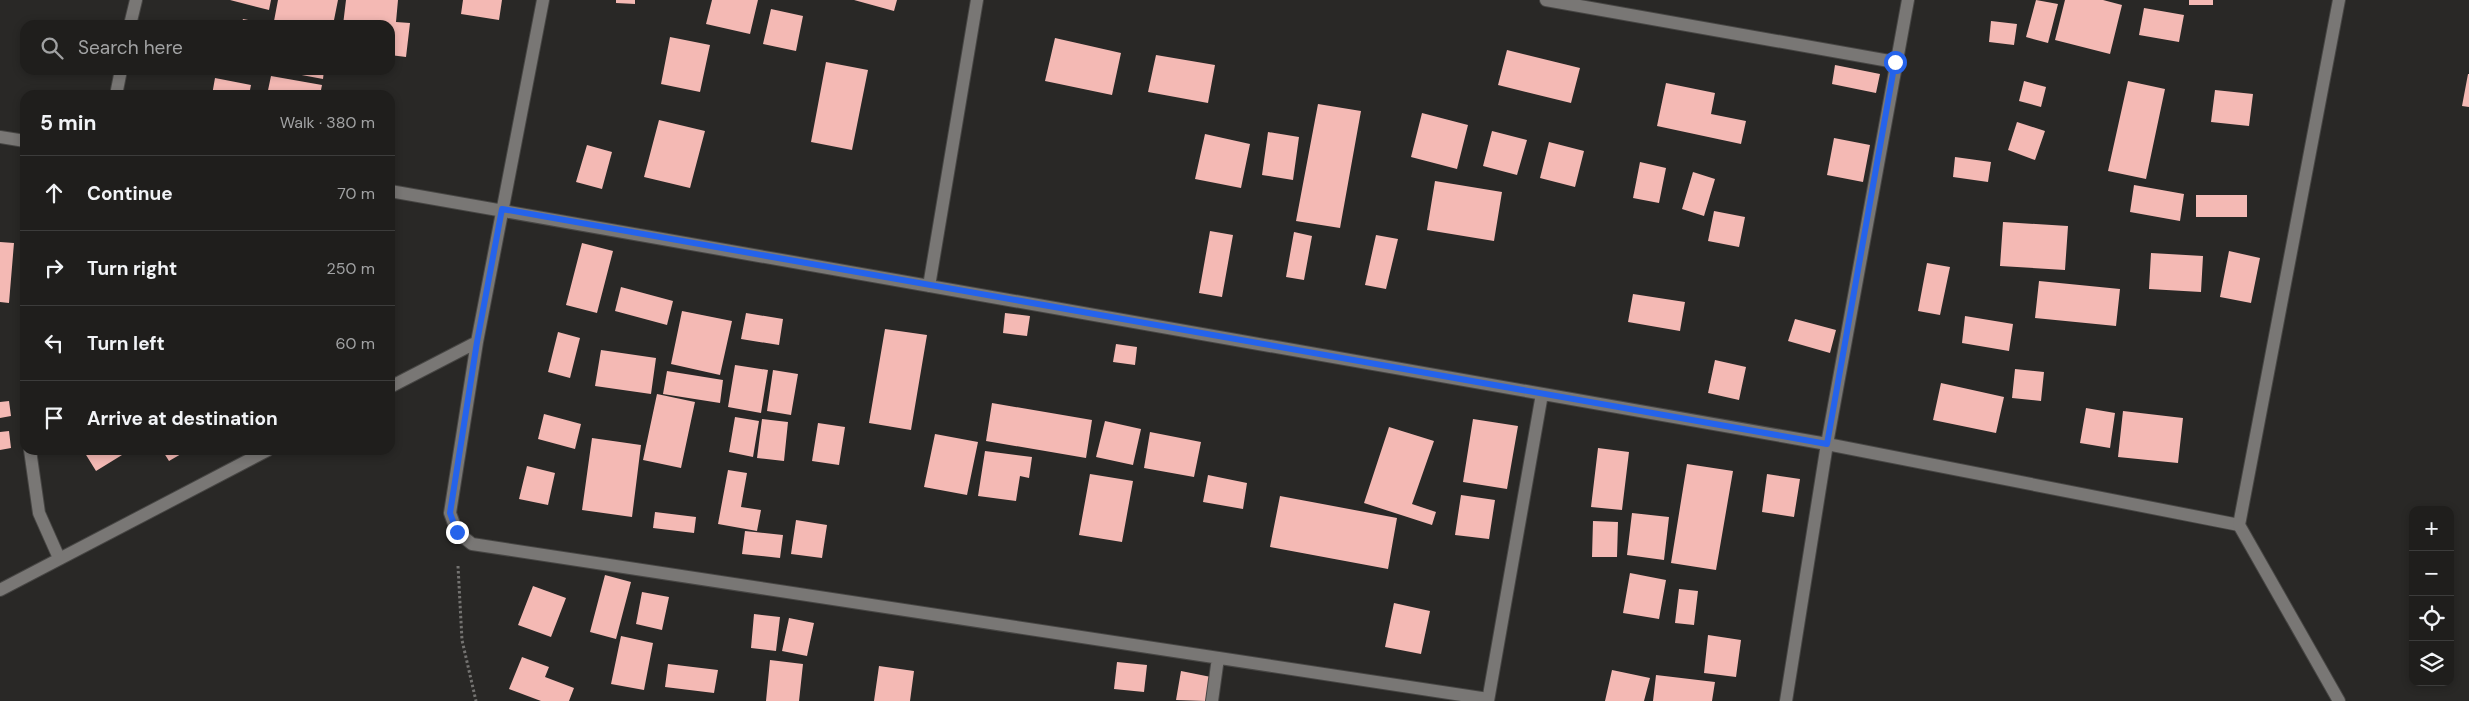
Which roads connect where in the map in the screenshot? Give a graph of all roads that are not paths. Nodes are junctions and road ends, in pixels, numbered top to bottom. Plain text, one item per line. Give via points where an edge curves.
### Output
1 (136, 0) edge
2 (543, 0) edge
3 (977, 0) edge
4 (1546, 0) edge
5 (1908, 0) edge
6 (2339, 0) edge
7 (131, 20) edge
8 (1895, 62) junction
9 (120, 75) edge
10 (117, 90) edge
11 (0, 137) edge
12 (20, 140) edge
13 (395, 192) edge
14 (502, 209) junction
15 (929, 286) junction
16 (477, 342) junction
17 (395, 384) edge
18 (1542, 394) junction
19 (1827, 444) junction
20 (31, 455) edge
21 (258, 455) edge
22 (2239, 525) junction
23 (59, 558) junction
24 (0, 590) edge
25 (1218, 658) junction
26 (1488, 700) edge
27 (1212, 701) edge
28 (1786, 701) edge
29 (2339, 701) edge

1 - 7 street
2 - 14 street
3 - 15 street
4 - 8 street
5 - 8 street
6 - 22 street
8 - 19 street
9 - 10 street
11 - 12 street
13 - 14 street
14 - 15 street
14 - 16 street
15 - 18 street
16 - 17 street
16 - 25 street via 450,513 457,532 472,544
18 - 19 street
18 - 26 street
19 - 22 street
19 - 28 street
20 - 23 street via 39,514
21 - 23 street
22 - 29 street
23 - 24 street
25 - 26 street
25 - 27 street

